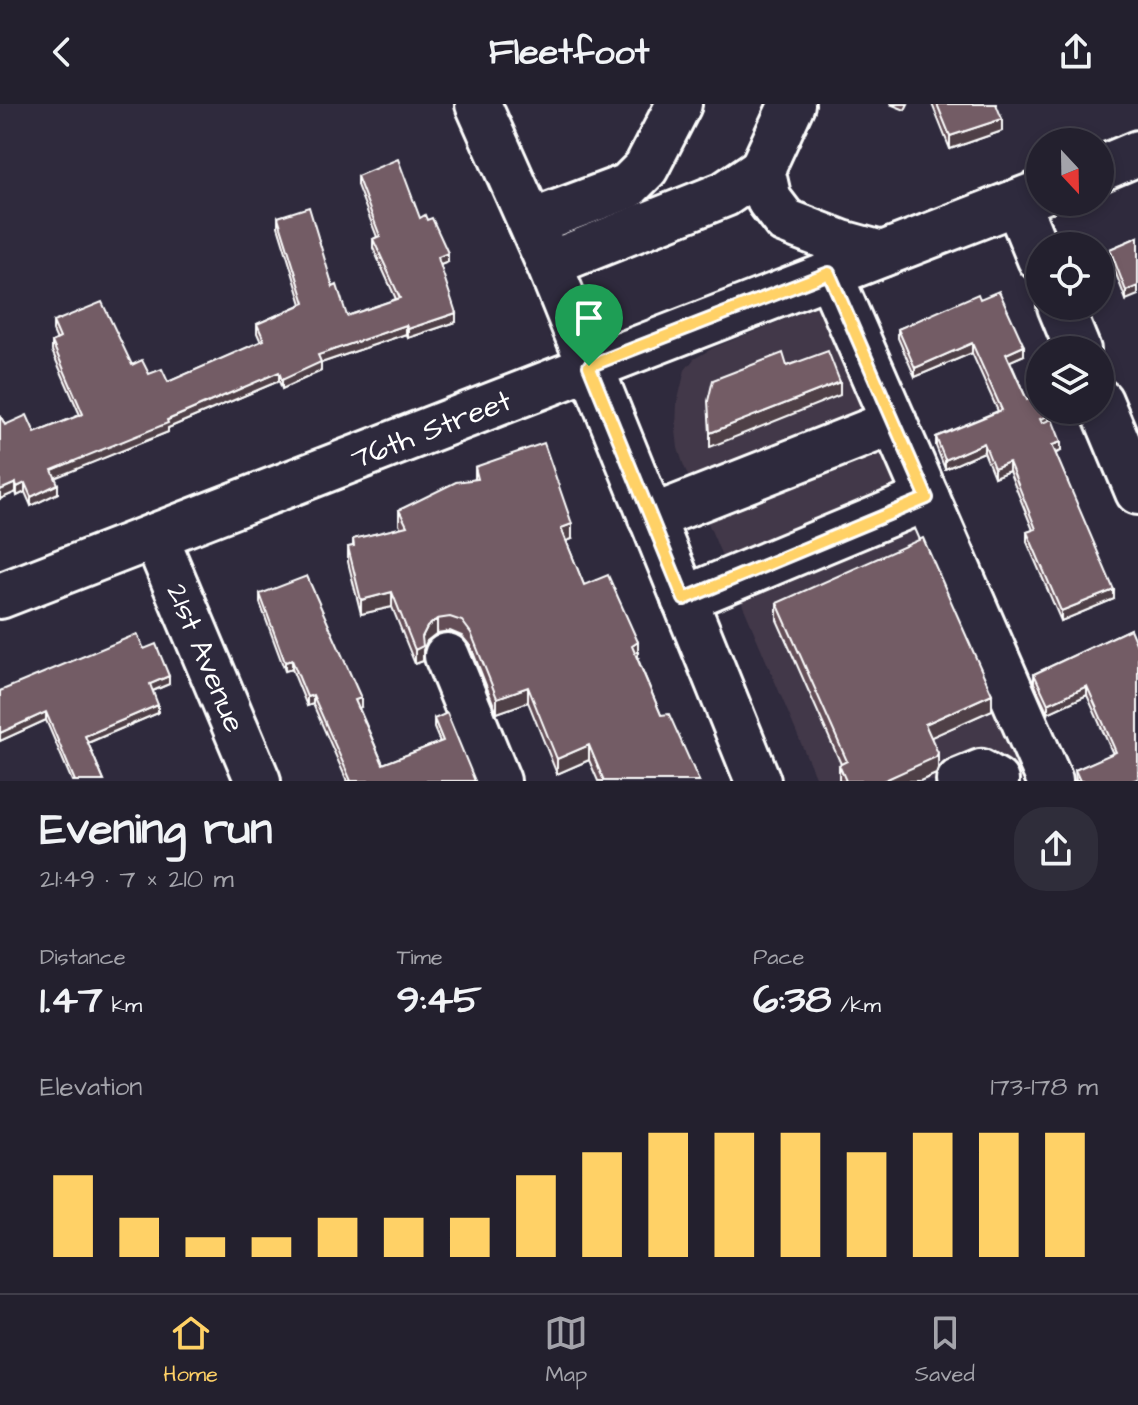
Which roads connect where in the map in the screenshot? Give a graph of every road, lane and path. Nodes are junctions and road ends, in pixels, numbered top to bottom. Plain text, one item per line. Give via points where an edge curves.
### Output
1 (478, 104) edge
2 (679, 104) edge
3 (792, 104) edge
4 (1138, 153) edge
5 (1114, 163) edge
6 (762, 169) junction
7 (1026, 199) edge
8 (532, 222) junction
9 (882, 254) junction
10 (549, 264) junction
11 (829, 273) junction
12 (589, 366) junction
13 (894, 422) junction
14 (1110, 424) edge
15 (1138, 492) edge
16 (927, 498) junction
17 (651, 518) junction
18 (155, 536) junction
19 (0, 596) edge
20 (684, 599) junction
21 (447, 656) dead end
22 (1040, 778) edge
23 (258, 781) edge
24 (498, 781) edge
25 (758, 781) edge
26 (959, 781) edge
27 (996, 781) edge

1 - 8 street
2 - 8 street via 646,168 628,186
3 - 6 street
4 - 5 street
6 - 9 street via 769,200 785,221
6 - 10 street via 725,194
7 - 9 street, 76th Street
8 - 10 street
9 - 11 street, 76th Street
10 - 12 street
11 - 12 street, 76th Street
11 - 13 street
12 - 17 street
12 - 18 street, 76th Street
13 - 16 street
13 - 17 street
14 - 15 street
16 - 20 street
16 - 22 street
17 - 20 street
18 - 19 street, 76th Street
18 - 23 street, 21st Avenue
20 - 25 street
21 - 24 street
26 - 27 street via 981,772

